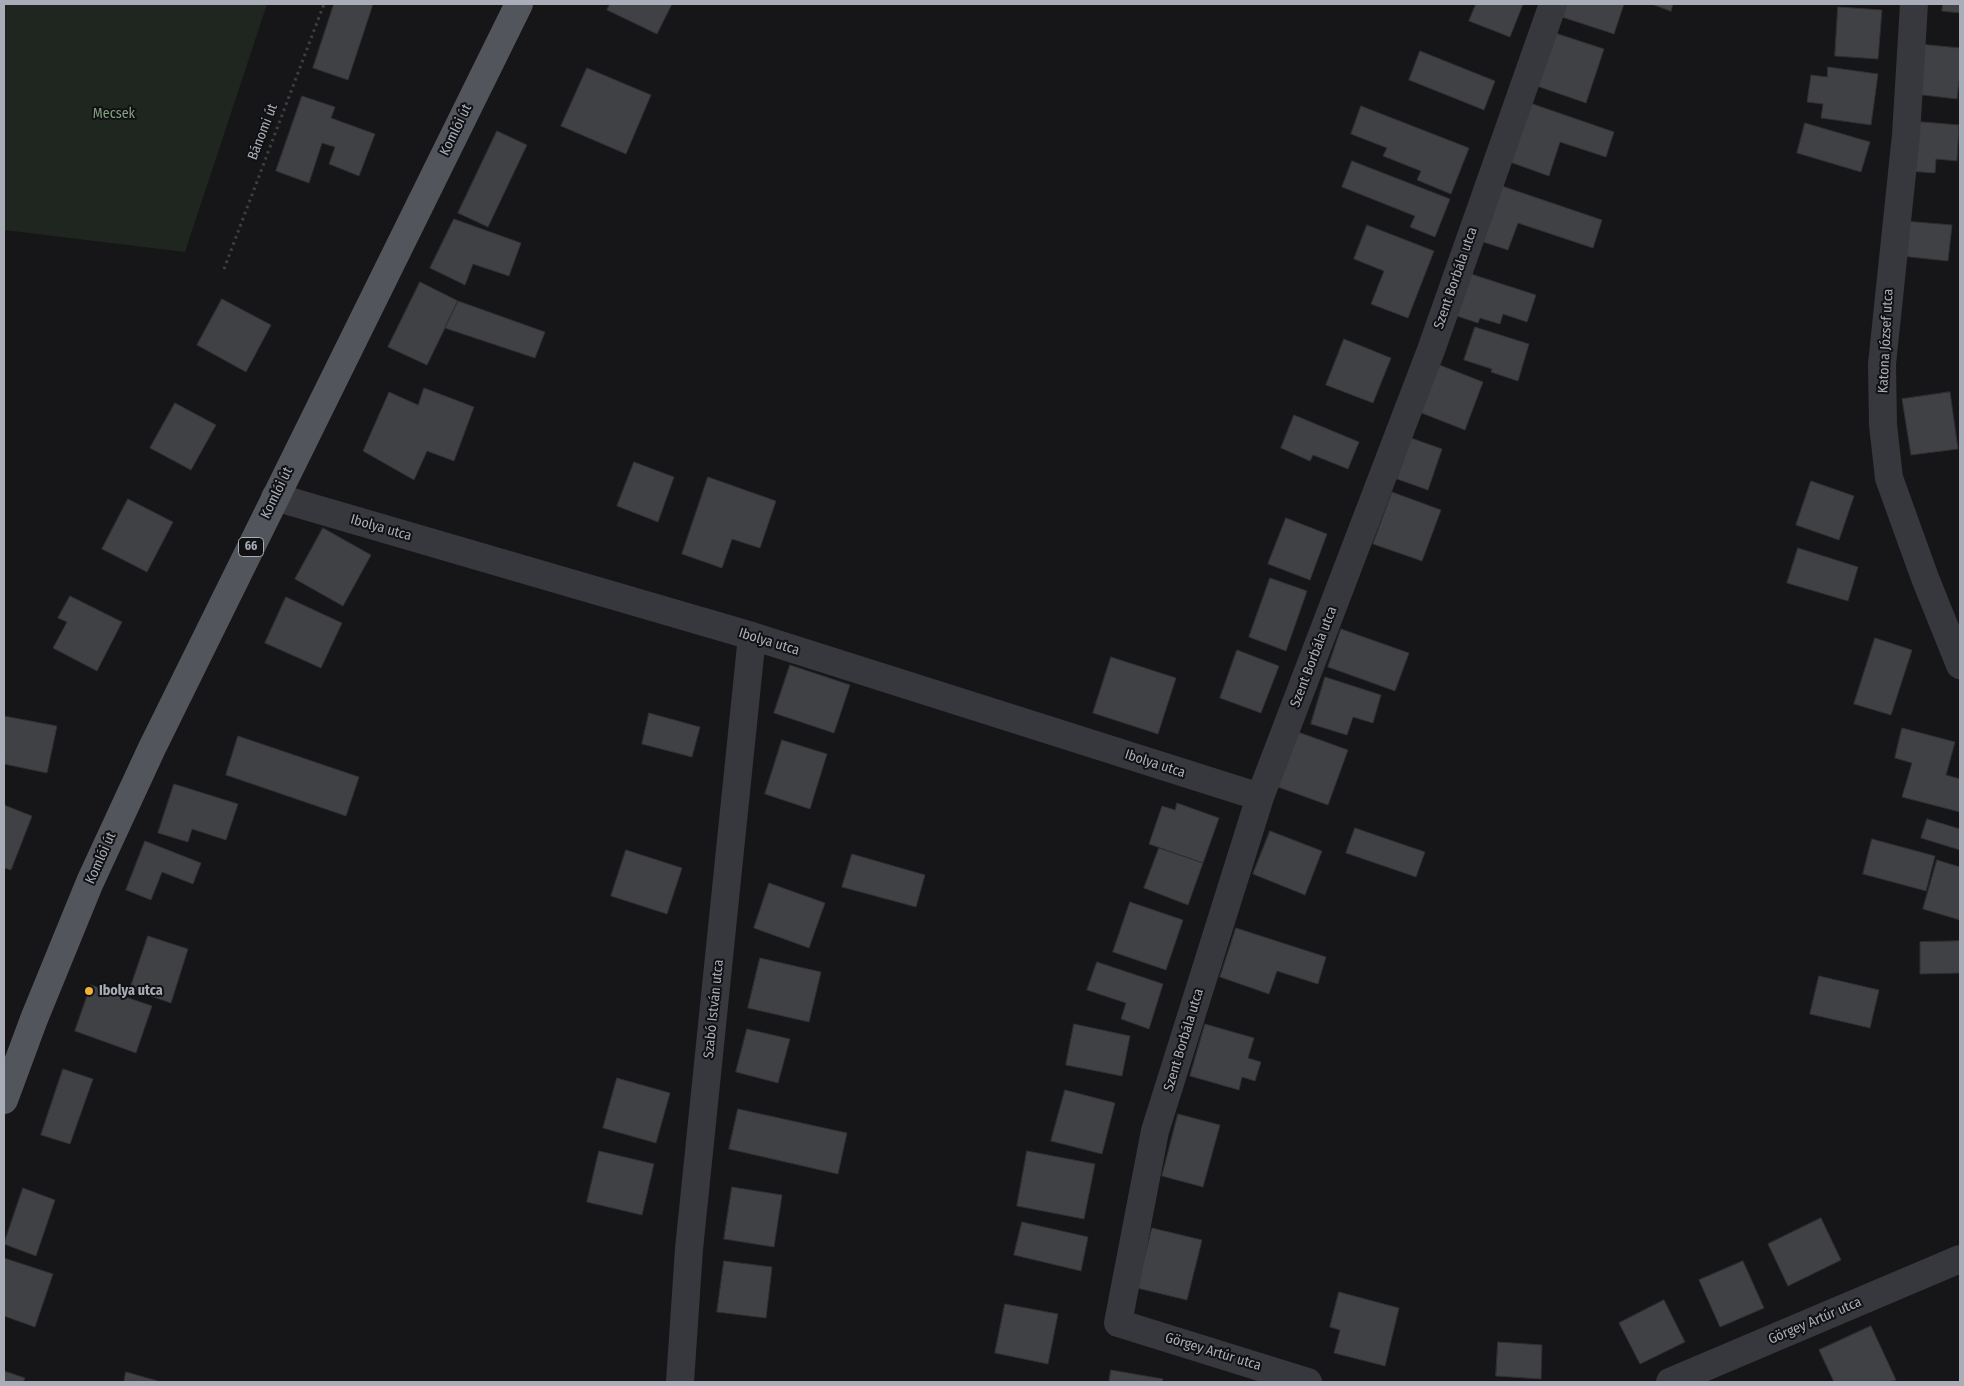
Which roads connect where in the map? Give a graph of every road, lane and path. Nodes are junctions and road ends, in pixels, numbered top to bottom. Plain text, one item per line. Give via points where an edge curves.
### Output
1 (324, 4) edge
2 (519, 4) edge
3 (1553, 4) edge
4 (1914, 4) edge
5 (224, 269) dead end
6 (275, 498) junction
7 (752, 636) junction
8 (1960, 665) edge
9 (1260, 798) junction
10 (4, 1100) edge
11 (1960, 1259) edge
12 (1118, 1323) joint
13 (680, 1382) edge
14 (1308, 1382) edge
15 (1670, 1382) edge

1 - 5 path, Bánomi út
2 - 6 main road, Komlói út / 66
3 - 9 street, Szent Borbála utca via 1431,350
4 - 8 street, Katona József utca via 1906,135 1882,364 1883,425 1890,478
6 - 7 street, Ibolya utca
6 - 10 main road, Komlói út / 66 via 90,882
7 - 9 street, Ibolya utca
7 - 13 street, Szabó István utca via 689,1249
9 - 12 street, Szent Borbála utca via 1155,1131
11 - 15 street, Görgey Artúr utca
12 - 14 street, Görgey Artúr utca

